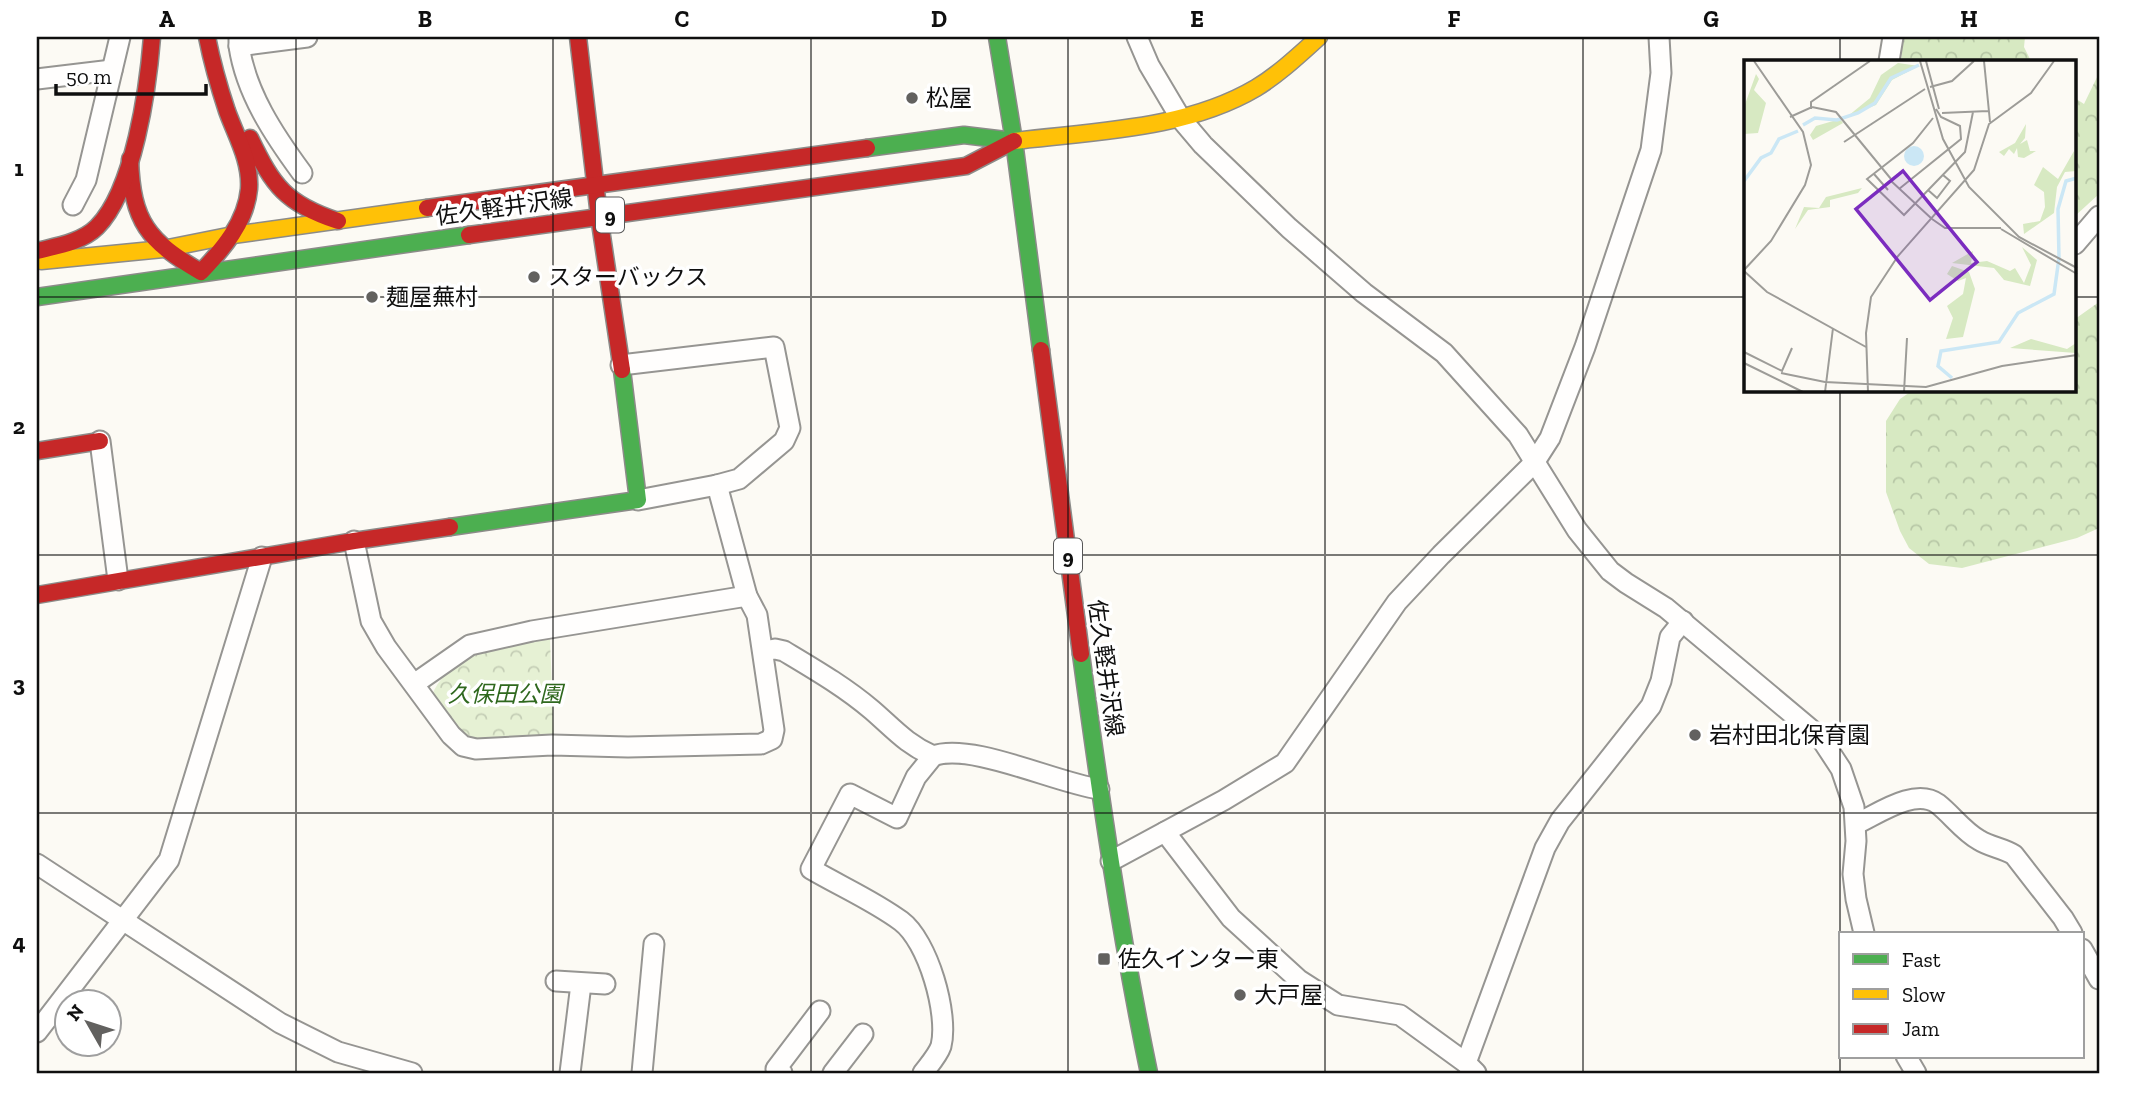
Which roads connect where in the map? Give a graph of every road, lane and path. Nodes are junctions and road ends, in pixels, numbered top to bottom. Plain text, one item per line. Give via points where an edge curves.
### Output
1 (120, 37) edge
2 (152, 37) edge
3 (207, 37) edge
4 (307, 37) edge
5 (578, 37) edge
6 (997, 37) edge
7 (1137, 37) edge
8 (1319, 37) edge
9 (1659, 37) edge
10 (1893, 37) edge
11 (239, 41) edge
12 (1889, 60) edge
13 (113, 70) junction
14 (216, 71) junction
15 (37, 79) edge
16 (1181, 119) junction
17 (1014, 141) junction
18 (130, 159) junction
19 (302, 173) dead end
20 (595, 184) junction
21 (72, 205) dead end
22 (599, 216) junction
23 (2099, 216) edge
24 (338, 221) junction
25 (233, 235) junction
26 (2076, 243) edge
27 (163, 249) junction
28 (37, 251) edge
29 (37, 261) edge
30 (201, 272) junction
31 (37, 297) edge
32 (621, 365) junction
33 (100, 441) joint
34 (37, 451) edge
35 (1534, 463) junction
36 (717, 485) junction
37 (638, 500) junction
38 (354, 541) junction
39 (262, 557) junction
40 (118, 580) junction
41 (37, 595) edge
42 (747, 596) junction
43 (1683, 621) junction
44 (764, 651) junction
45 (414, 684) junction
46 (933, 756) junction
47 (1099, 789) junction
48 (1856, 824) junction
49 (1165, 832) junction
50 (1111, 861) junction
51 (37, 864) edge
52 (124, 920) junction
53 (1864, 932) edge
54 (2071, 932) edge
55 (654, 944) dead end
56 (2084, 953) edge
57 (2099, 979) edge
58 (556, 981) dead end
59 (581, 984) junction
60 (605, 984) dead end
61 (820, 1010) dead end
62 (37, 1032) edge
63 (863, 1034) dead end
64 (365, 1067) edge
65 (1471, 1068) edge
66 (412, 1073) edge
67 (570, 1073) edge
68 (642, 1073) edge
69 (782, 1073) edge
70 (833, 1073) edge
71 (923, 1073) edge
72 (1149, 1073) edge

1 - 13 street
2 - 18 main road
3 - 14 main road
4 - 11 street
5 - 20 main road
6 - 17 main road, 佐久軽井沢線 / 9
7 - 16 street
8 - 16 main road via 1291,63 1245,94
9 - 35 street via 1661,73 1651,150 1585,347 1550,438
10 - 12 street
11 - 19 street via 242,65 256,98
13 - 15 street
13 - 21 street via 86,180
14 - 24 main road via 280,190 303,209
14 - 25 main road via 249,176 246,203
16 - 17 main road
16 - 35 street via 1289,228 1364,293 1444,353 1518,435
17 - 20 main road, 佐久軽井沢線 / 9 via 964,135
17 - 22 main road, 佐久軽井沢線 / 9 via 966,166
17 - 47 main road, 佐久軽井沢線 / 9
18 - 27 main road via 132,201
18 - 28 main road via 116,200 99,226
20 - 22 main road
20 - 24 main road, 佐久軽井沢線 / 9
22 - 30 main road, 佐久軽井沢線 / 9
22 - 32 main road
23 - 26 street
24 - 25 main road, 佐久軽井沢線 / 9
25 - 27 main road, 佐久軽井沢線 / 9
25 - 30 main road
27 - 29 main road, 佐久軽井沢線 / 9
27 - 30 main road
30 - 31 main road, 佐久軽井沢線 / 9
32 - 36 street via 774,347 787,435 739,479
32 - 37 main road
33 - 34 main road
33 - 40 street
35 - 43 street via 1585,541 1610,570
35 - 49 street via 1397,602 1285,763
36 - 37 street
36 - 42 street
37 - 38 main road
38 - 39 main road
38 - 45 street via 371,621
39 - 40 main road
39 - 52 street via 169,860
40 - 41 main road
42 - 44 street via 757,615
42 - 45 street via 470,645
43 - 48 street via 1820,737 1849,788
43 - 65 street via 1670,637 1651,706 1560,821 1545,848
44 - 45 street via 774,730 772,739 761,744 476,749 463,746 452,735
44 - 46 street via 784,651 843,688 901,739
46 - 47 street via 966,754
46 - 71 street via 916,777 897,818 850,794 811,869 902,921 914,934 941,1000 944,1028 940,1049
47 - 50 main road, 佐久軽井沢線 / 9
48 - 53 street via 1853,874
48 - 54 street via 1899,804 1929,799 1978,840 2014,855
49 - 50 street
49 - 65 street via 1231,918 1299,980 1338,1005 1400,1015
50 - 72 main road, 佐久軽井沢線 / 9
51 - 52 street
52 - 62 street
52 - 64 street via 280,1023
55 - 68 street
56 - 57 street
58 - 59 street
59 - 60 street
59 - 67 street
61 - 69 street via 776,1069
63 - 70 street
64 - 66 street

